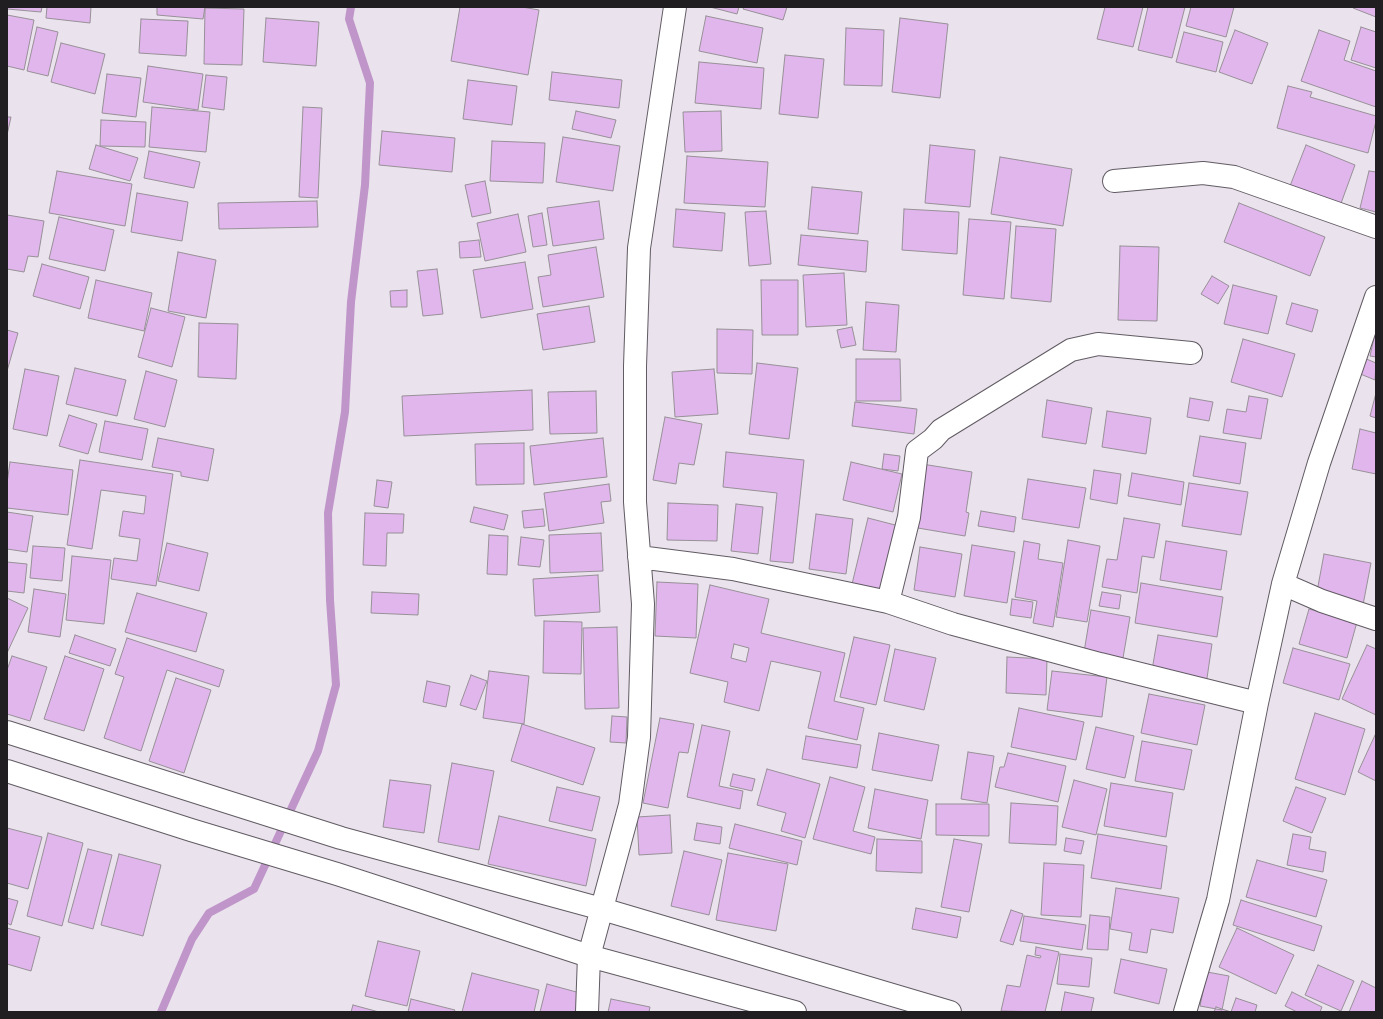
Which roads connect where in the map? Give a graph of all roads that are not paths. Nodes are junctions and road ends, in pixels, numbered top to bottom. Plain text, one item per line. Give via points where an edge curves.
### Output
1 (675, 7) edge
2 (1114, 181) dead end
3 (1376, 227) edge
4 (1376, 297) edge
5 (1192, 353) dead end
6 (639, 557) junction
7 (1283, 584) junction
8 (888, 602) junction
9 (1376, 619) edge
10 (1258, 703) junction
11 (7, 732) edge
12 (7, 771) edge
13 (602, 909) junction
14 (589, 956) junction
15 (587, 1012) edge
16 (796, 1012) edge
17 (950, 1012) edge
18 (1185, 1012) edge

1 - 6 street via 639,248 635,366 635,502
2 - 3 street via 1202,173 1234,177
4 - 7 street via 1319,463
5 - 8 street via 1098,344 1071,350 941,430 934,439 917,451 909,517
6 - 8 street via 733,569
6 - 13 street via 642,604 639,737 630,805
7 - 9 street via 1322,601
7 - 10 street
8 - 10 street via 953,624
10 - 18 street via 1218,900
11 - 13 street via 341,838
12 - 14 street
13 - 14 street
13 - 17 street
14 - 15 street
14 - 16 street

